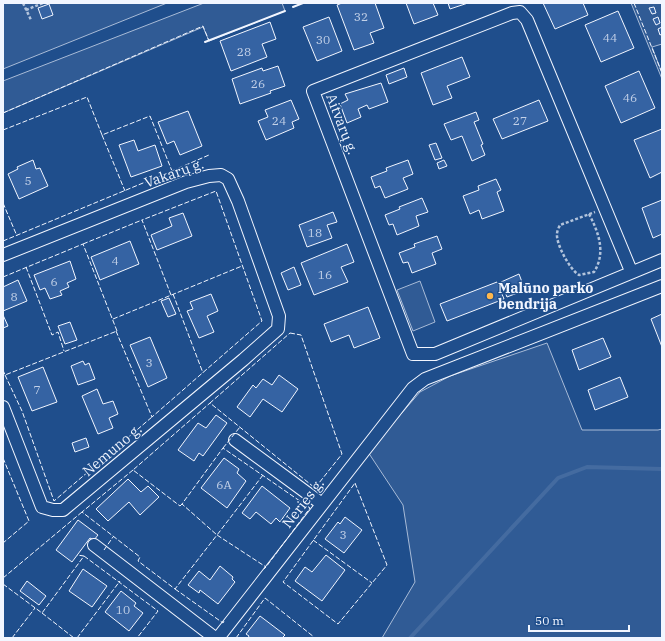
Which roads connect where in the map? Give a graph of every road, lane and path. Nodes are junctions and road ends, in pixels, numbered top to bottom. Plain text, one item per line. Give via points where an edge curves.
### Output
1 (23, 3) edge
2 (43, 3) edge
3 (26, 10) junction
4 (31, 20) dead end
5 (605, 208) junction
6 (590, 214) junction
7 (3, 255) edge
8 (662, 260) edge
9 (631, 272) junction
10 (662, 286) edge
11 (278, 329) joint
12 (3, 407) edge
13 (235, 440) dead end
14 (322, 504) junction
15 (94, 545) dead end
16 (217, 638) edge

1 - 3 path
2 - 3 path
3 - 4 path
5 - 6 path
5 - 9 street, Aitvarų g.
5 - 9 street, Aitvarų g. via 528,20 520,12 313,91 413,354 435,354
6 - 6 path via 560,225 557,234 558,244 568,265 579,275 594,272 600,258 601,246
7 - 11 street, Vakarų g. via 186,182 221,175 228,179 238,200 279,316
8 - 9 street, Aitvarų g.
10 - 14 street, Neries g. via 425,379 413,388
11 - 12 street, Nemuno g. via 63,510 42,507
13 - 14 street
14 - 16 street, Neries g.
15 - 16 street

